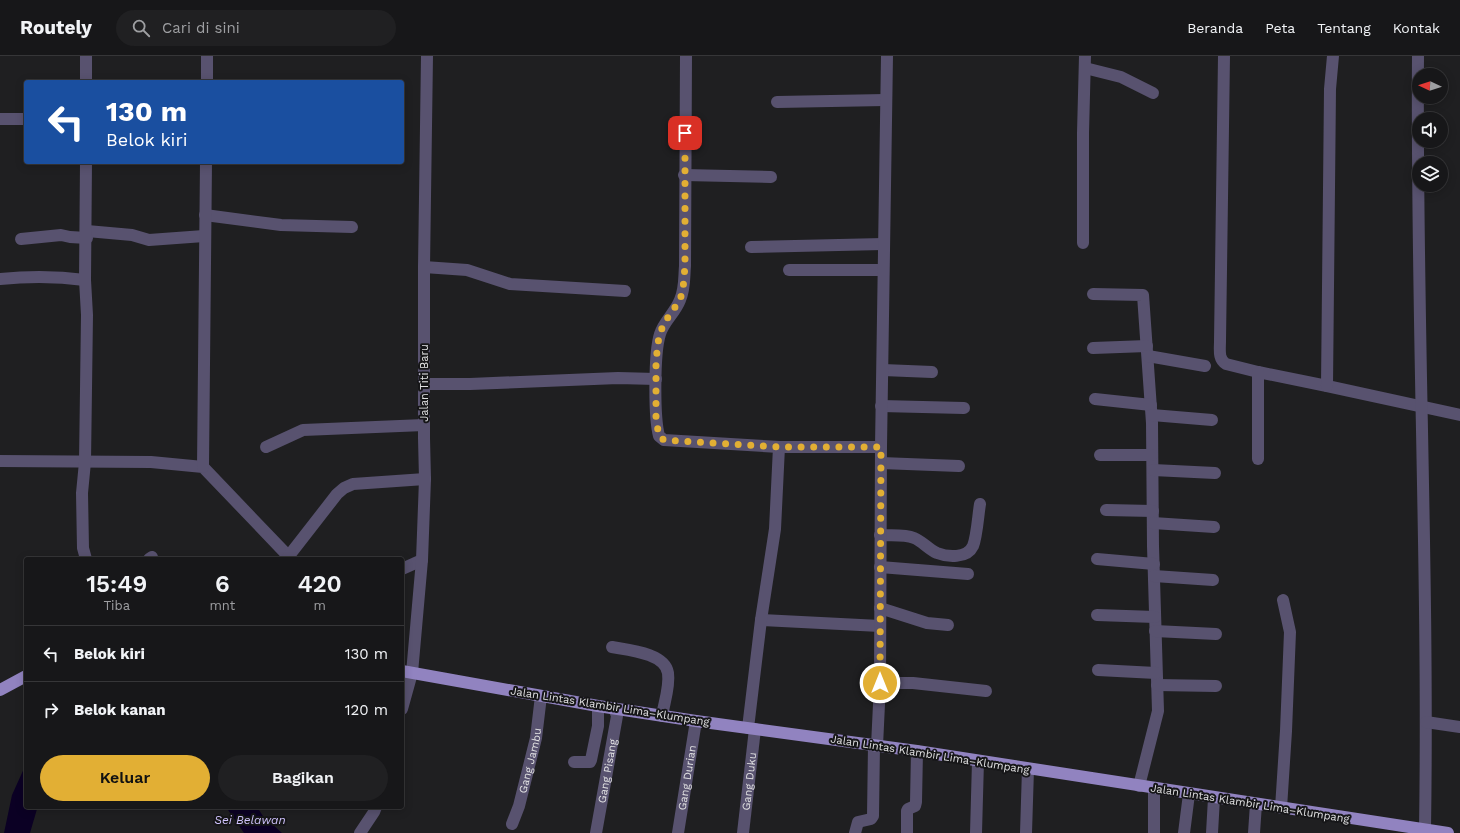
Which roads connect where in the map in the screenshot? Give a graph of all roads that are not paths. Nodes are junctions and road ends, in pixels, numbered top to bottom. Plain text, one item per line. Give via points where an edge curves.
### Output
1 (86, 56) edge
2 (207, 56) edge
3 (427, 56) edge
4 (686, 56) edge
5 (887, 56) edge
6 (1224, 56) edge
7 (1333, 56) edge
8 (1418, 56) edge
9 (1085, 62) edge
10 (86, 80) edge
11 (207, 80) edge
12 (1153, 93) dead end
13 (885, 100) junction
14 (777, 102) dead end
15 (0, 119) edge
16 (24, 119) edge
17 (86, 164) edge
18 (206, 164) edge
19 (684, 175) junction
20 (771, 177) dead end
21 (205, 215) junction
22 (352, 227) dead end
23 (87, 234) junction
24 (204, 236) junction
25 (21, 239) dead end
26 (1083, 243) dead end
27 (884, 244) junction
28 (751, 247) dead end
29 (424, 267) junction
30 (789, 270) dead end
31 (883, 270) junction
32 (0, 279) edge
33 (85, 280) junction
34 (626, 291) dead end
35 (1093, 294) dead end
36 (1093, 348) dead end
37 (1148, 351) junction
38 (1205, 366) dead end
39 (883, 370) junction
40 (932, 372) dead end
41 (1258, 372) junction
42 (656, 379) junction
43 (424, 384) junction
44 (1326, 386) junction
45 (1094, 399) dead end
46 (882, 406) junction
47 (1422, 407) junction
48 (964, 408) dead end
49 (1151, 410) junction
50 (1460, 416) edge
51 (1212, 420) dead end
52 (424, 425) junction
53 (266, 446) dead end
54 (779, 447) junction
55 (881, 447) junction
56 (1100, 455) dead end
57 (1152, 455) junction
58 (1258, 459) dead end
59 (0, 461) edge
60 (85, 462) junction
61 (881, 463) junction
62 (959, 466) dead end
63 (202, 467) junction
64 (1153, 470) junction
65 (1215, 473) dead end
66 (425, 480) junction
67 (980, 504) dead end
68 (1106, 510) dead end
69 (1153, 517) junction
70 (1214, 527) dead end
71 (880, 536) junction
72 (85, 557) edge
73 (288, 557) edge
74 (290, 557) edge
75 (1097, 559) dead end
76 (422, 560) junction
77 (880, 567) junction
78 (404, 568) edge
79 (1154, 570) junction
80 (968, 574) dead end
81 (1213, 580) dead end
82 (1283, 600) dead end
83 (880, 608) junction
84 (1097, 615) dead end
85 (1155, 617) junction
86 (761, 620) junction
87 (948, 625) dead end
88 (880, 626) junction
89 (1155, 631) junction
90 (1216, 634) dead end
91 (612, 647) dead end
92 (1098, 670) dead end
93 (407, 672) edge
94 (24, 677) edge
95 (1156, 679) junction
96 (880, 683) junction
97 (1216, 686) dead end
98 (0, 690) edge
99 (986, 691) dead end
100 (404, 694) edge
101 (542, 696) junction
102 (598, 706) junction
103 (614, 708) junction
104 (662, 716) junction
105 (696, 721) junction
106 (1426, 722) junction
107 (1460, 727) edge
108 (752, 729) junction
109 (876, 746) junction
110 (917, 751) junction
111 (978, 761) junction
112 (574, 762) dead end
113 (1028, 769) junction
114 (1139, 786) junction
115 (1154, 788) junction
116 (1189, 794) junction
117 (1214, 798) junction
118 (1256, 804) junction
119 (1281, 808) junction
120 (375, 809) edge
121 (512, 824) dead end
122 (1400, 829) edge
123 (1425, 830) junction
124 (360, 833) edge
125 (596, 833) edge
126 (678, 833) edge
127 (742, 833) edge
128 (855, 833) edge
129 (908, 833) edge
130 (976, 833) edge
131 (1026, 833) edge
132 (1154, 833) edge
133 (1184, 833) edge
134 (1212, 833) edge
135 (1254, 833) edge
136 (1448, 833) edge

1 - 10 street
2 - 11 street
3 - 29 street, Jalan Titi Baru
4 - 19 street
5 - 13 street
6 - 41 street via 1220,356 1226,364
7 - 44 street via 1330,90
8 - 47 street
9 - 12 street
9 - 26 street
13 - 14 street
13 - 27 street
15 - 16 street
17 - 23 street
18 - 21 street
19 - 20 street
19 - 42 street via 683,289 680,300 664,323 659,336
21 - 22 street via 281,225
21 - 24 street
23 - 24 street via 132,235 149,240
23 - 25 street
23 - 33 street
24 - 63 street
27 - 28 street
27 - 31 street
29 - 34 street via 467,270 510,284
29 - 43 street, Jalan Titi Baru
30 - 31 street
31 - 39 street
32 - 33 street via 57,276
33 - 60 street
35 - 37 street via 1143,295
36 - 37 street
37 - 38 street
37 - 49 street
39 - 40 street
39 - 46 street
41 - 44 street
41 - 58 street
42 - 43 street
42 - 54 street via 657,430 661,439 674,442
43 - 52 street, Jalan Titi Baru
44 - 47 street
45 - 49 street
46 - 48 street
46 - 55 street
47 - 50 street
47 - 106 street
49 - 51 street
49 - 57 street
52 - 53 street via 303,430
52 - 66 street, Jalan Titi Baru
54 - 55 street
54 - 86 street, Gang Duku via 775,529
55 - 61 street
56 - 57 street
57 - 64 street
59 - 60 street
60 - 63 street via 151,462
60 - 72 street via 82,493
61 - 62 street
61 - 71 street
63 - 73 street
64 - 65 street
64 - 69 street
66 - 74 street via 353,484 344,488
66 - 76 street, Jalan Titi Baru
67 - 71 street via 973,546 966,554 939,554 909,536
68 - 69 street
69 - 70 street
69 - 79 street
71 - 77 street
75 - 79 street
76 - 78 street
76 - 93 street, Jalan Titi Baru
77 - 80 street
77 - 83 street
79 - 81 street
79 - 85 street
82 - 119 street via 1290,625 1290,646
83 - 87 street via 927,623
83 - 88 street
84 - 85 street
85 - 89 street
86 - 88 street
86 - 108 street, Gang Duku
88 - 96 street
89 - 90 street
89 - 95 street
91 - 104 street via 653,656 661,661 668,672
92 - 95 street
93 - 100 street, Jalan Titi Baru
93 - 101 main road, Jalan Lintas Klambir Lima–Klumpang
94 - 98 main road
95 - 97 street
95 - 114 street via 1158,710
96 - 99 street via 913,683
96 - 109 street
101 - 102 main road, Jalan Lintas Klambir Lima–Klumpang
101 - 121 street, Gang Jambu via 536,738
102 - 103 main road, Jalan Lintas Klambir Lima–Klumpang
102 - 112 street via 598,726 591,760 587,763
103 - 104 main road, Jalan Lintas Klambir Lima–Klumpang
103 - 125 street, Gang Pisang via 617,716
104 - 105 main road, Jalan Lintas Klambir Lima–Klumpang
105 - 108 main road, Jalan Lintas Klambir Lima–Klumpang
105 - 126 street, Gang Durian
106 - 107 street
106 - 123 street
108 - 109 main road, Jalan Lintas Klambir Lima–Klumpang
108 - 127 street, Gang Duku
109 - 110 main road, Jalan Lintas Klambir Lima–Klumpang
109 - 128 street via 873,816 858,822
110 - 111 main road, Jalan Lintas Klambir Lima–Klumpang
110 - 129 street via 916,802 907,811
111 - 113 main road, Jalan Lintas Klambir Lima–Klumpang
111 - 130 street
113 - 114 main road, Jalan Lintas Klambir Lima–Klumpang
113 - 131 street
114 - 115 main road, Jalan Lintas Klambir Lima–Klumpang
115 - 116 main road, Jalan Lintas Klambir Lima–Klumpang
115 - 132 street
116 - 117 main road, Jalan Lintas Klambir Lima–Klumpang
116 - 133 street
117 - 118 main road, Jalan Lintas Klambir Lima–Klumpang
117 - 134 street
118 - 119 main road, Jalan Lintas Klambir Lima–Klumpang
118 - 135 street
119 - 122 main road, Jalan Lintas Klambir Lima–Klumpang
120 - 124 street
122 - 123 main road, Jalan Lintas Klambir Lima–Klumpang
123 - 136 main road, Jalan Lintas Klambir Lima–Klumpang

